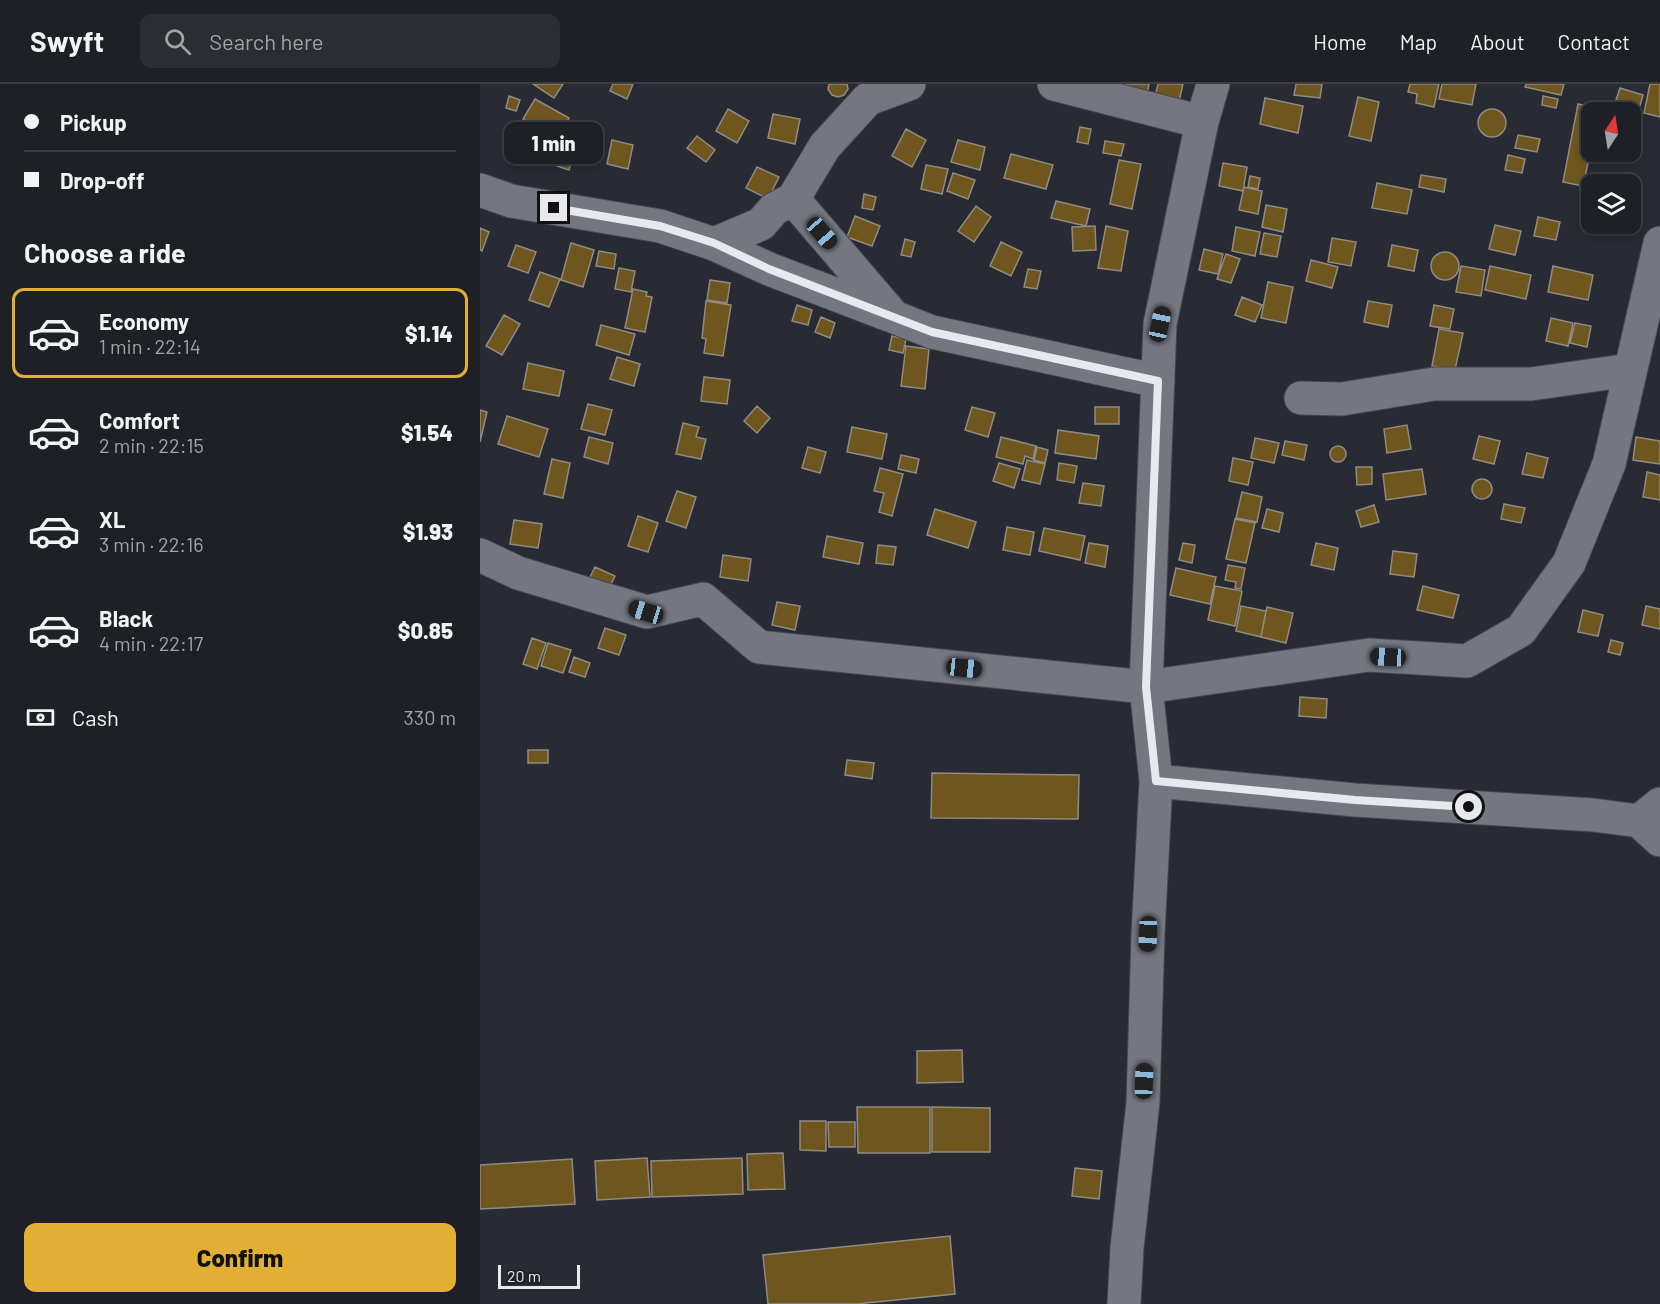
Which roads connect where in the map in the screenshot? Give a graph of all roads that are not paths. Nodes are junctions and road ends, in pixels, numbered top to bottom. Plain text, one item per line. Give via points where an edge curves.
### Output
1 (909, 84) edge
2 (1054, 84) edge
3 (1213, 84) edge
4 (1202, 122) junction
5 (480, 190) edge
6 (793, 199) junction
7 (714, 243) junction
8 (1660, 243) edge
9 (894, 317) junction
10 (1630, 370) junction
11 (1158, 381) junction
12 (1301, 398) dead end
13 (480, 555) edge
14 (1146, 687) junction
15 (1156, 781) junction
16 (1653, 822) edge
17 (1124, 1304) edge

1 - 6 street via 868,99 825,146
2 - 4 street
3 - 4 street
4 - 11 street via 1160,324
5 - 7 street via 511,201 660,226
6 - 7 street via 774,209 761,224
6 - 9 street
7 - 9 street via 769,269
8 - 10 street
9 - 11 street via 932,332
10 - 12 street via 1532,384 1434,384 1342,399
10 - 14 street via 1609,465 1569,563 1521,630 1467,661 1369,655
11 - 14 street
13 - 14 street via 518,573 646,612 703,599 759,646
14 - 15 street
15 - 16 street
15 - 17 street via 1143,1102

